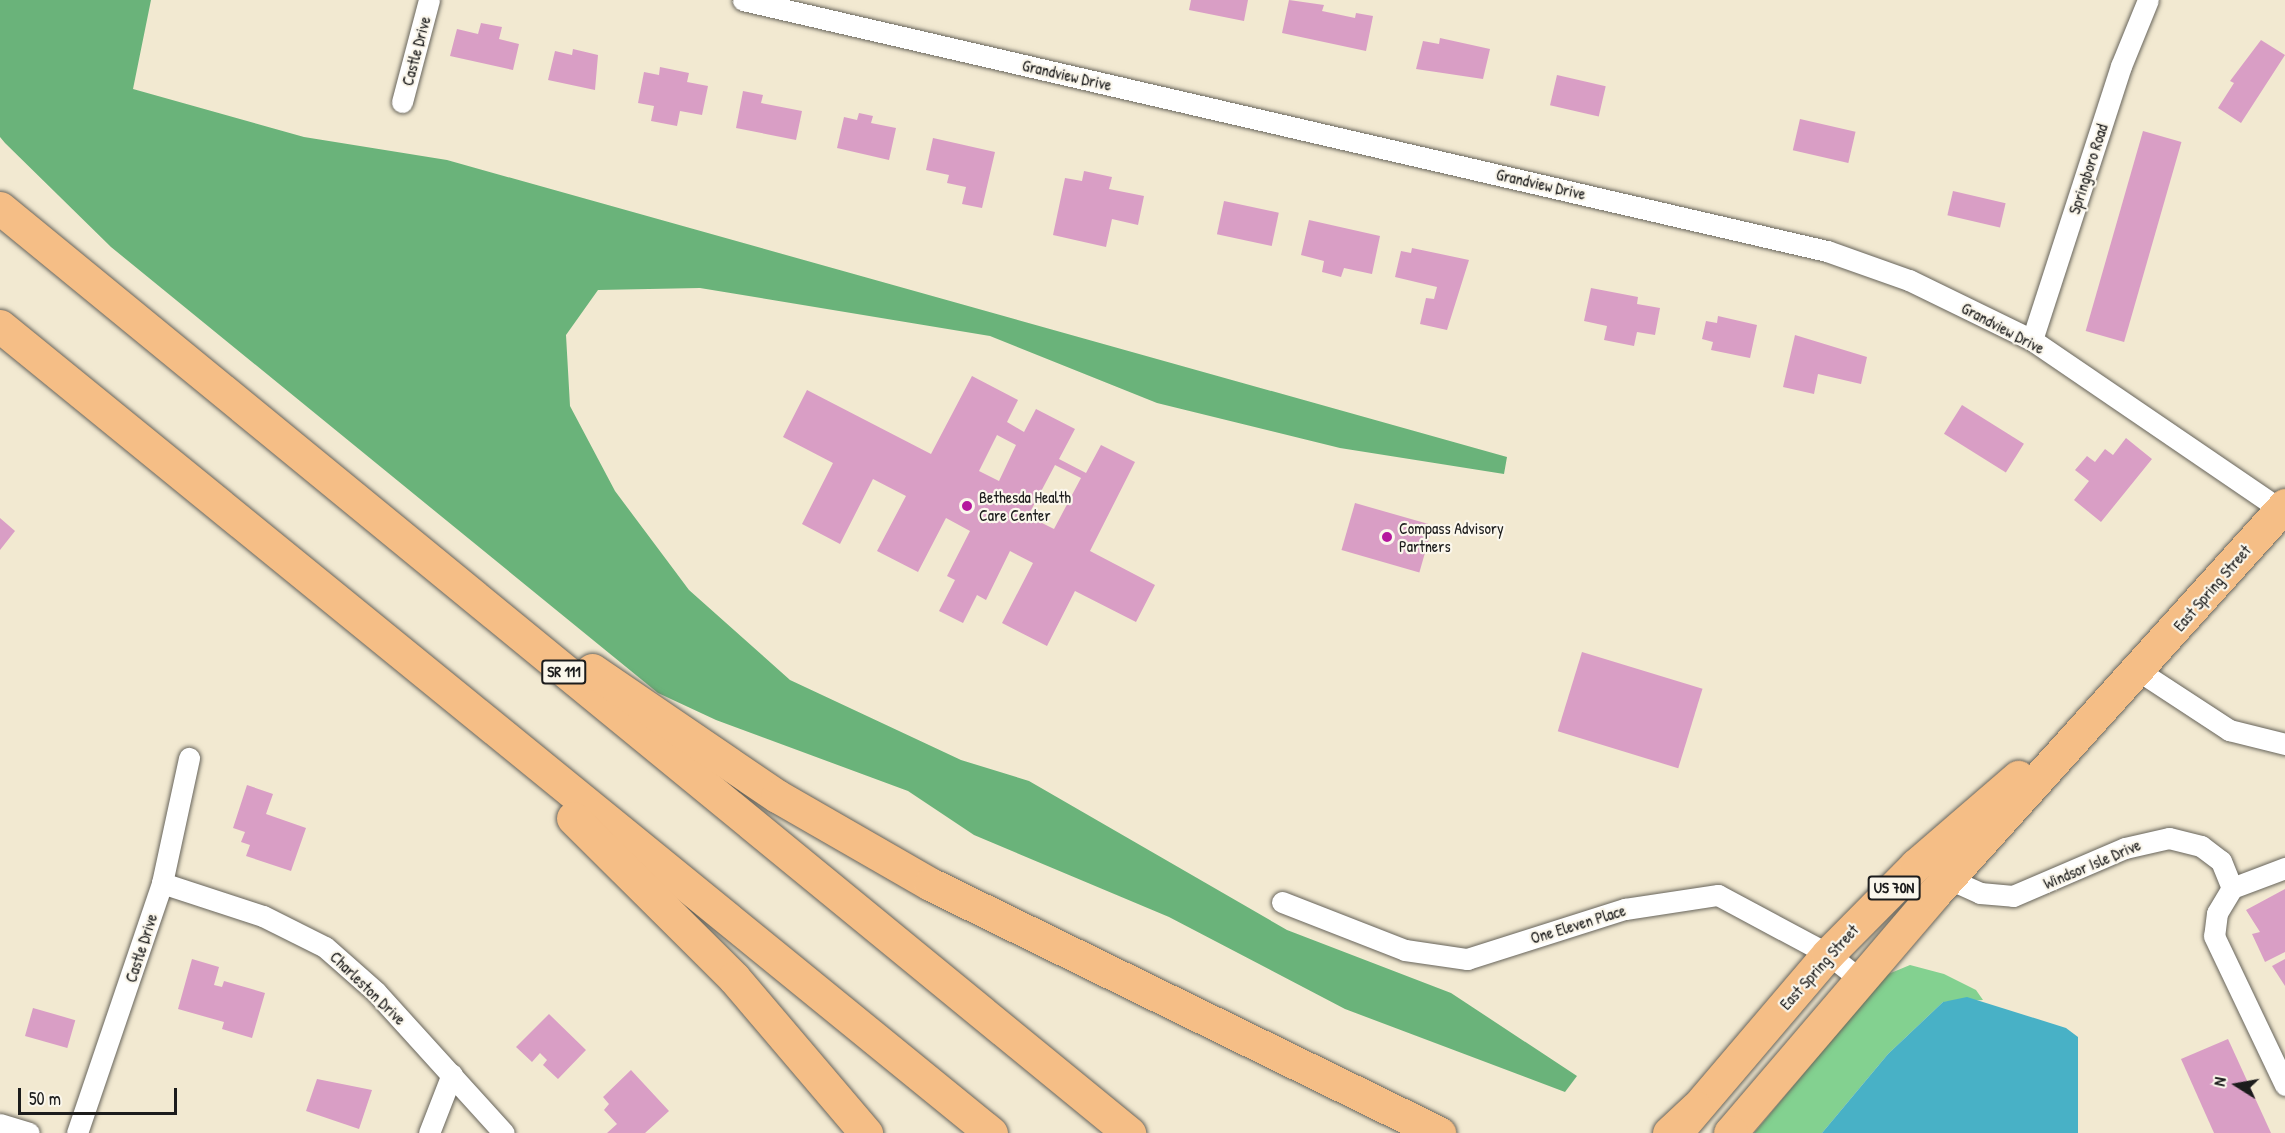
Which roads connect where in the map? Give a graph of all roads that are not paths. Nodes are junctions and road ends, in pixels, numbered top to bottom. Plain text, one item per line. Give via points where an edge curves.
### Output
1 (429, 0) edge
2 (743, 0) edge
3 (2148, 0) edge
4 (402, 102) dead end
5 (0, 208) edge
6 (0, 326) edge
7 (2032, 340) junction
8 (2283, 507) edge
9 (411, 546) junction
10 (2139, 671) junction
11 (431, 677) junction
12 (2285, 744) edge
13 (189, 758) dead end
14 (2285, 868) edge
15 (1948, 879) junction
16 (162, 883) junction
17 (2232, 888) junction
18 (1282, 902) dead end
19 (1828, 954) junction
20 (1861, 980) junction
21 (452, 1074) junction
22 (2285, 1084) edge
23 (1686, 1121) edge
24 (0, 1124) edge
25 (29, 1133) edge
26 (76, 1133) edge
27 (429, 1133) edge
28 (504, 1133) edge
29 (866, 1133) edge
30 (991, 1133) edge
31 (1129, 1133) edge
32 (1438, 1133) edge
33 (1669, 1133) edge
34 (1731, 1133) edge

1 - 4 street, Castle Drive
2 - 7 street, Grandview Drive via 1827,251 1909,280
3 - 7 street, Springboro Road via 2121,66
5 - 9 main road, SR 111
6 - 11 main road
7 - 8 street, Grandview Drive
8 - 10 main road, East Spring Street / US 70N
9 - 31 main road, SR 111
9 - 32 main road via 777,796 930,884
10 - 12 street via 2229,730
10 - 15 main road, East Spring Street / US 70N
10 - 19 main road, East Spring Street / US 70N via 1916,866
11 - 29 main road via 734,978
11 - 30 main road
13 - 16 street, Castle Drive
14 - 17 street
15 - 17 street, Windsor Isle Drive via 1980,893 2013,896 2125,848 2169,838 2201,846 2221,861
15 - 20 main road, East Spring Street / US 70N
16 - 21 street, Charleston Drive via 263,916 325,947
16 - 26 street, Castle Drive
17 - 22 street via 2217,913 2214,936
18 - 19 street, One Eleven Place via 1405,950 1467,959 1625,909 1718,895
19 - 20 street, One Eleven Place
19 - 23 main road, East Spring Street / US 70N
20 - 34 main road, East Spring Street / US 70N
21 - 27 street
21 - 28 street, Charleston Drive
23 - 33 main road, East Spring Street
24 - 25 street

